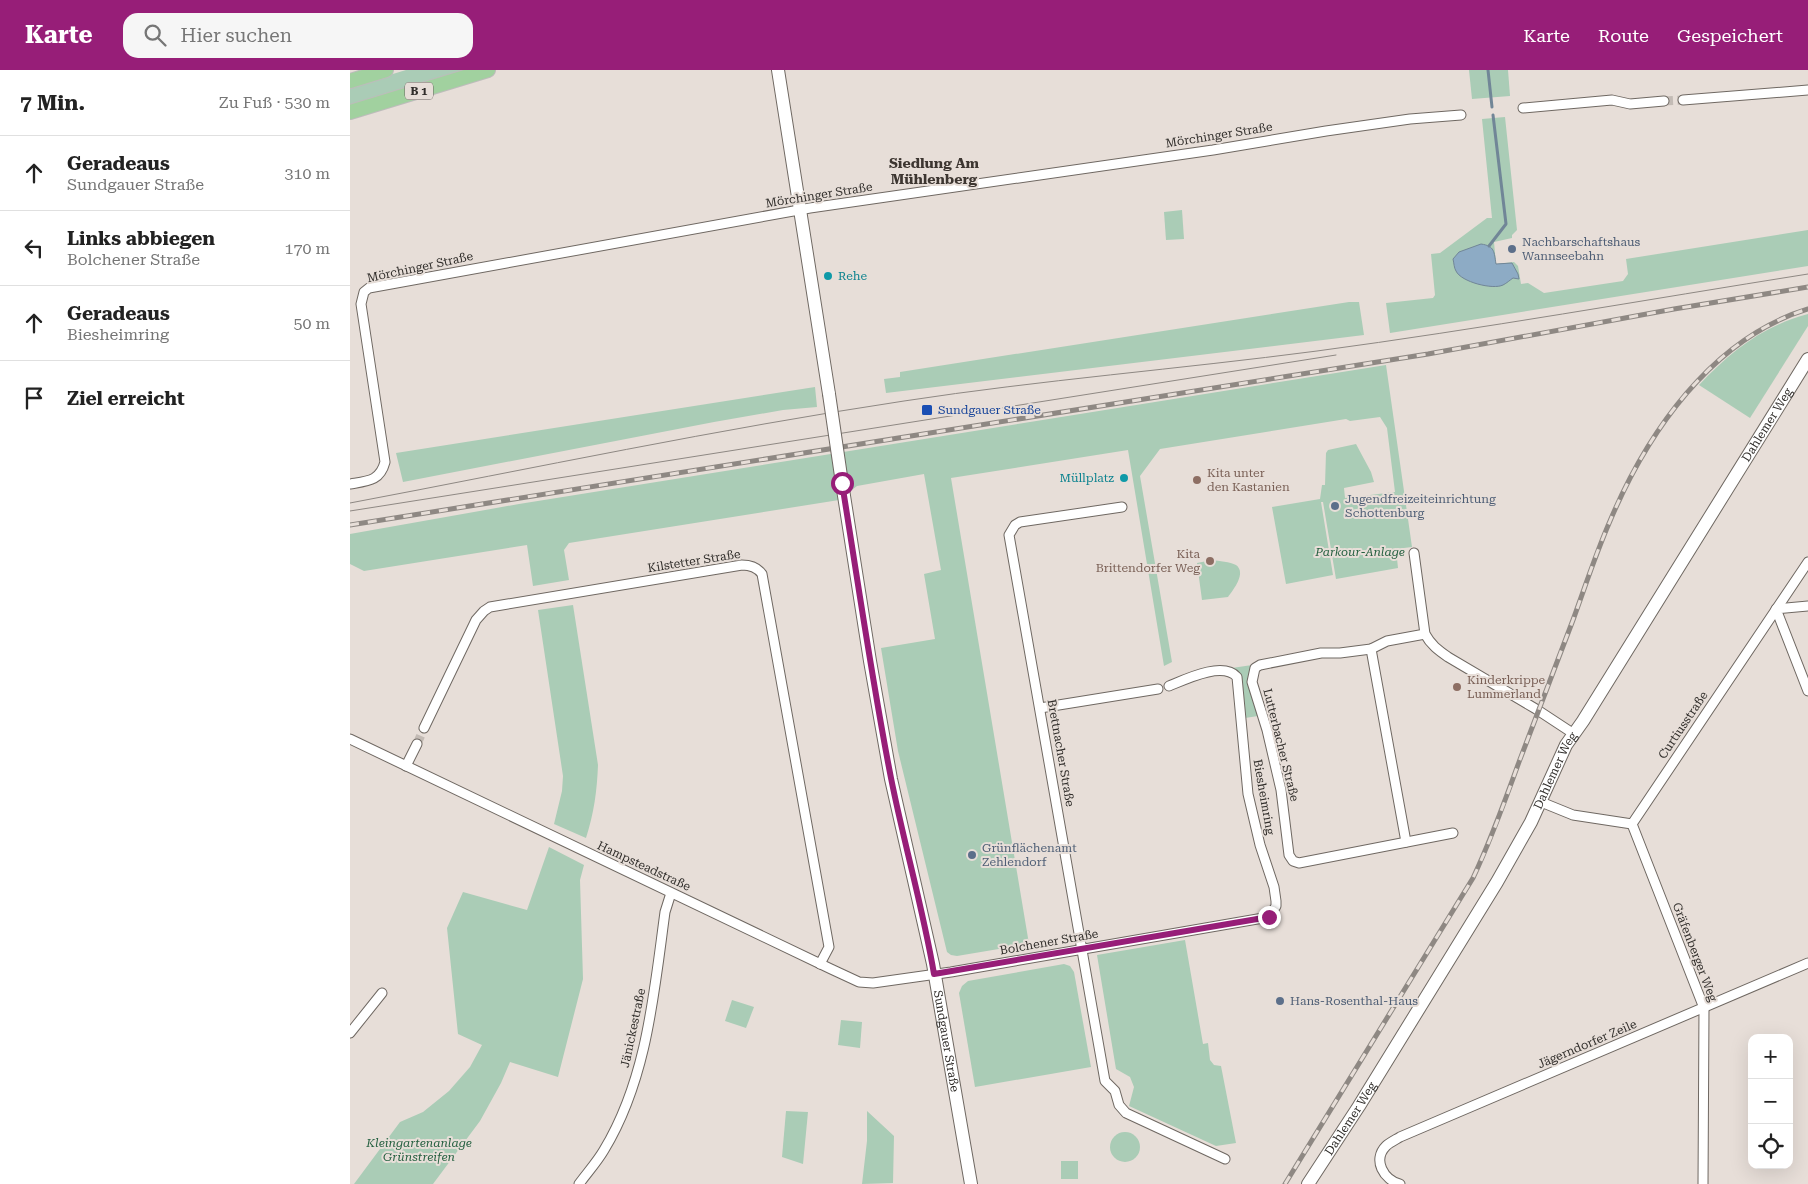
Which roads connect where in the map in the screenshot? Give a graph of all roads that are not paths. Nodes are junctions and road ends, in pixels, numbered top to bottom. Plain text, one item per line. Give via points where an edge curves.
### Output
1 (386, 70) edge
2 (488, 70) edge
3 (778, 70) edge
4 (350, 81) edge
5 (1808, 90) edge
6 (1682, 100) tunnel mouth
7 (1664, 101) tunnel mouth
8 (1523, 108) dead end
9 (350, 112) edge
10 (1461, 115) dead end
11 (800, 210) junction
12 (1808, 360) edge
13 (350, 484) edge
14 (1122, 506) dead end
15 (1414, 553) dead end
16 (1808, 562) edge
17 (1808, 606) edge
18 (1776, 609) junction
19 (1425, 634) junction
20 (1371, 649) junction
21 (1169, 686) dead end
22 (1158, 689) dead end
23 (1808, 691) edge
24 (1040, 708) junction
25 (424, 728) tunnel mouth
26 (1574, 734) junction
27 (350, 739) edge
28 (417, 744) tunnel mouth
29 (406, 766) junction
30 (1541, 802) junction
31 (1632, 824) junction
32 (1453, 833) dead end
33 (1406, 842) junction
34 (671, 893) junction
35 (1197, 928) joint
36 (1082, 948) junction
37 (1808, 963) edge
38 (820, 964) junction
39 (934, 974) junction
40 (382, 993) dead end
41 (1704, 1008) junction
42 (350, 1033) edge
43 (1225, 1159) dead end
44 (579, 1184) edge
45 (971, 1184) edge
46 (1308, 1184) edge
47 (1400, 1184) edge
48 (1703, 1184) edge

1 - 4 main road
2 - 9 main road, B 1
3 - 11 street, Sundgauer Straße
5 - 6 street
7 - 8 street via 1630,104 1612,100
10 - 11 street, Mörchinger Straße via 1326,131
11 - 13 street, Mörchinger Straße via 366,290 361,304 385,462 377,478
11 - 39 street, Sundgauer Straße, bridge via 870,661 891,779
12 - 26 street, Dahlemer Weg
14 - 24 street, Brettnacher Straße via 1020,522 1014,525 1009,535
15 - 19 street
16 - 18 street, Curtiusstraße
17 - 18 street
18 - 23 street
18 - 31 street, Curtiusstraße
19 - 20 street, Lutterbacher Straße via 1386,641
19 - 26 street via 1448,657
20 - 33 street
20 - 33 street, Lutterbacher Straße via 1322,653 1260,665 1255,668 1252,682 1281,790 1289,855 1293,861 1299,863
21 - 35 street, Biesheimring via 1197,674 1224,670 1237,676 1248,794 1276,901 1269,917
22 - 24 street
24 - 36 street, Brettnacher Straße
25 - 38 street, Kilstetter Straße via 476,620 490,607 742,565 758,569 762,574 830,947
26 - 30 street, Dahlemer Weg
27 - 29 street, Hampsteadstraße
28 - 29 street
29 - 34 street, Hampsteadstraße
30 - 31 street via 1573,815
30 - 46 street, Dahlemer Weg via 1497,882
31 - 41 street, Gräfenberger Weg
32 - 33 street, Lutterbacher Straße
34 - 38 street, Hampsteadstraße
34 - 44 street, Jänickestraße via 665,912 647,1035 636,1075 614,1132
35 - 36 street, Bolchener Straße
36 - 39 street, Bolchener Straße
36 - 43 street, Brettnacher Straße via 1105,1081 1115,1091 1119,1105 1126,1113
37 - 41 street, Jägerndorfer Zeile
38 - 39 street, Hampsteadstraße via 859,982
39 - 45 street, Sundgauer Straße
40 - 42 street
41 - 47 street, Jägerndorfer Zeile via 1400,1137 1386,1146 1380,1155 1380,1167 1389,1178
41 - 48 street, Gräfenberger Weg

